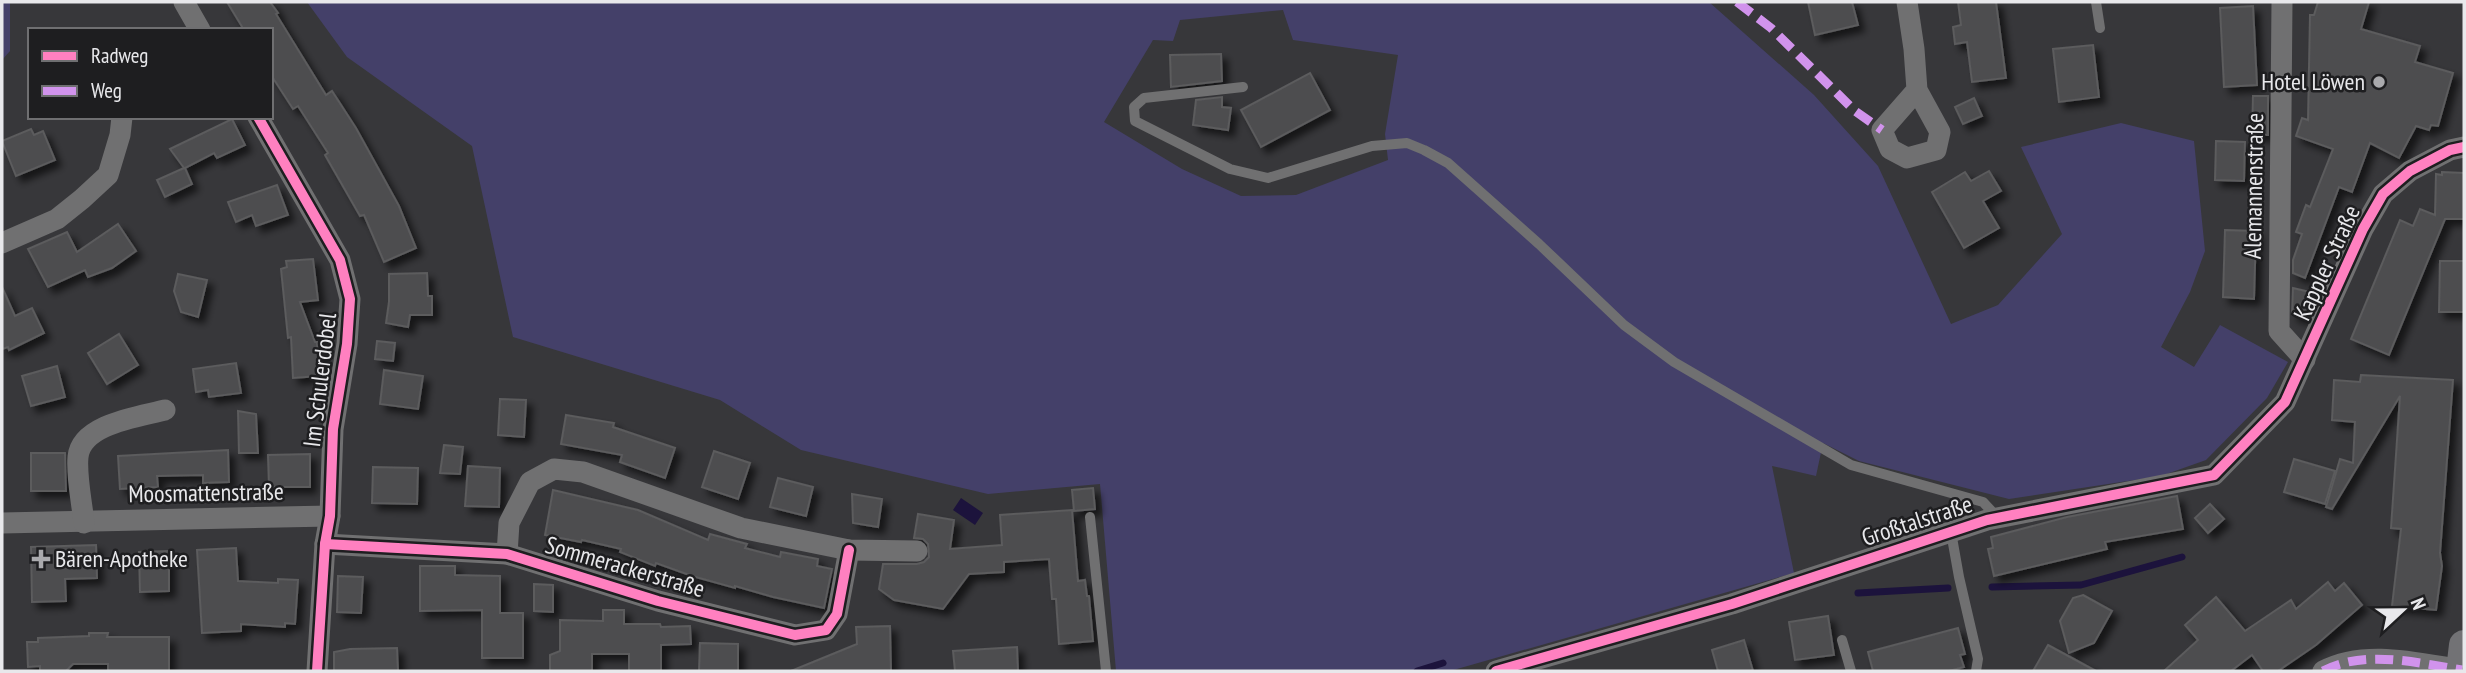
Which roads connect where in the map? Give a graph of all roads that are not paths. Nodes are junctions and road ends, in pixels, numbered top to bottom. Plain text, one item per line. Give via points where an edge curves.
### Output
1 (1907, 2) edge
2 (2096, 2) edge
3 (2282, 2) edge
4 (2099, 28) dead end
5 (1243, 87) dead end
6 (1917, 90) dead end
7 (122, 119) edge
8 (259, 119) edge
9 (2464, 147) edge
10 (2, 243) edge
11 (2305, 360) junction
12 (164, 410) dead end
13 (330, 516) junction
14 (1090, 517) dead end
15 (1998, 518) junction
16 (2, 523) edge
17 (84, 523) junction
18 (1951, 531) junction
19 (325, 544) junction
20 (849, 550) junction
21 (917, 551) dead end
22 (507, 554) junction
23 (1842, 640) dead end
24 (2463, 657) edge
25 (317, 671) edge
26 (1106, 671) edge
27 (1496, 671) edge
28 (1851, 671) edge
29 (1976, 671) edge
30 (2323, 671) edge

1 - 6 street
2 - 4 lane
3 - 11 street, Alemannenstraße via 2279,331
5 - 15 lane via 1144,98 1135,107 1135,121 1230,169 1268,178 1372,146 1408,143 1424,150 1448,163 1624,325 1674,362 1851,466 1983,502
7 - 10 street via 108,175 57,219
8 - 13 street, Im Schulerdobel via 340,260 350,299 332,429
9 - 11 street, Kappler Straße via 2410,171 2383,194
11 - 15 street, Großtalstraße via 2285,402 2214,475
12 - 17 street via 104,427 84,438 78,456
13 - 17 street, Moosmattenstraße
13 - 19 street, Im Schulerdobel
14 - 26 lane
15 - 18 street, Großtalstraße
16 - 17 street, Moosmattenstraße
18 - 27 street, Großtalstraße via 1732,604
18 - 29 lane via 1978,659
19 - 22 street, Sommerackerstraße
19 - 25 street, Im Schulerdobel
20 - 21 street, Sommerackerstraße
20 - 22 street, Sommerackerstraße via 741,528 583,472 554,469 530,482 509,523
20 - 22 street, Sommerackerstraße via 837,614 826,630 794,635 658,601
23 - 28 lane
24 - 30 street via 2364,660

